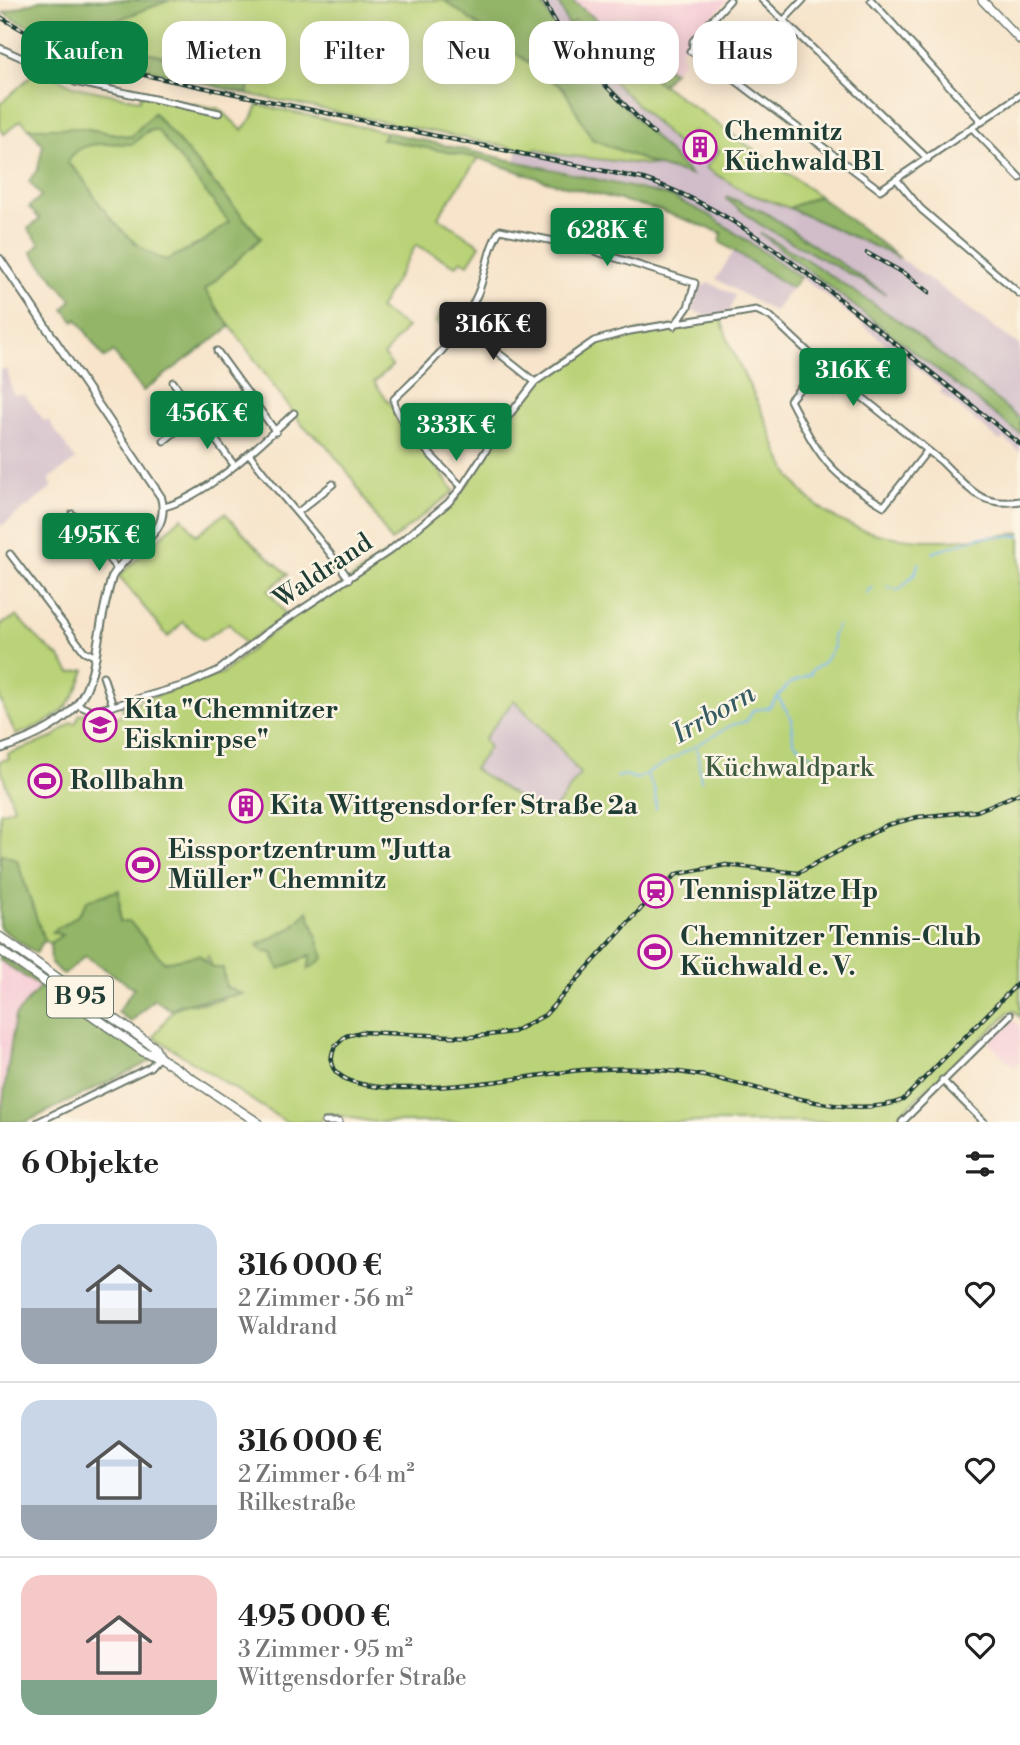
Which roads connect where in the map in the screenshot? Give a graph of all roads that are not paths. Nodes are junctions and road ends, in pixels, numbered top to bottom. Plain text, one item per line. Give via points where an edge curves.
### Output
1 (730, 0) edge
2 (762, 0) edge
3 (803, 0) edge
4 (871, 0) edge
5 (982, 0) edge
6 (783, 21) joint
7 (797, 34) edge
8 (1020, 40) edge
9 (0, 48) edge
10 (1020, 95) edge
11 (219, 113) dead end
12 (982, 122) junction
13 (973, 129) junction
14 (928, 159) junction
15 (1020, 178) edge
16 (898, 181) junction
17 (0, 259) edge
18 (1020, 294) edge
19 (463, 325) junction
20 (674, 326) junction
21 (217, 351) dead end
22 (821, 364) junction
23 (173, 382) dead end
24 (536, 382) junction
25 (246, 391) junction
26 (294, 413) dead end
27 (197, 414) junction
28 (202, 421) junction
29 (276, 432) junction
30 (164, 441) dead end
31 (927, 451) junction
32 (250, 455) junction
33 (234, 466) junction
34 (333, 484) dead end
35 (462, 487) junction
36 (1020, 501) edge
37 (164, 507) junction
38 (297, 513) junction
39 (72, 514) dead end
40 (10, 554) dead end
41 (116, 568) junction
42 (349, 579) junction
43 (96, 657) junction
44 (103, 676) dead end
45 (78, 705) junction
46 (113, 706) junction
47 (0, 749) edge
48 (0, 937) edge
49 (0, 950) edge
50 (1010, 1015) dead end
51 (159, 1057) junction
52 (942, 1080) junction
53 (38, 1122) edge
54 (257, 1122) edge
55 (325, 1122) edge
56 (339, 1122) edge
57 (901, 1122) edge
58 (984, 1122) edge

1 - 16 street via 693,41 691,51 880,190
2 - 6 street
3 - 6 street
4 - 12 street
5 - 8 main road
7 - 14 street
9 - 11 street via 75,82
10 - 12 street
12 - 13 street
13 - 14 street
13 - 15 street
14 - 16 street
16 - 18 street via 920,209
17 - 37 street via 161,496
19 - 20 street via 500,230 589,249 695,283 688,307
19 - 24 street
19 - 35 street via 442,353 394,399 400,415 431,457
20 - 22 street, Waldrand via 756,310 772,317
20 - 24 street, Waldrand via 594,341
21 - 25 street
22 - 31 street
22 - 31 street via 790,400 817,453 842,479 884,506
23 - 27 street
24 - 35 street, Waldrand
25 - 28 street
25 - 29 street
26 - 29 street
27 - 28 street
27 - 30 street
28 - 33 street
29 - 32 street
31 - 36 street via 986,501
32 - 33 street
32 - 38 street
33 - 37 street via 178,503
34 - 38 street
35 - 42 street, Waldrand via 423,524
37 - 41 street via 158,528
38 - 42 street
39 - 41 street
40 - 43 street via 84,651
41 - 43 street
42 - 46 street, Waldrand via 219,670
43 - 45 street
44 - 46 street
45 - 46 street, Waldrand via 90,711
45 - 47 street via 56,726
48 - 51 main road, B 95 via 154,1048
49 - 51 main road, B 95 via 144,1052
50 - 52 street
51 - 53 street via 150,1068
51 - 54 main road, B 95
52 - 57 street
52 - 58 street
55 - 56 street

